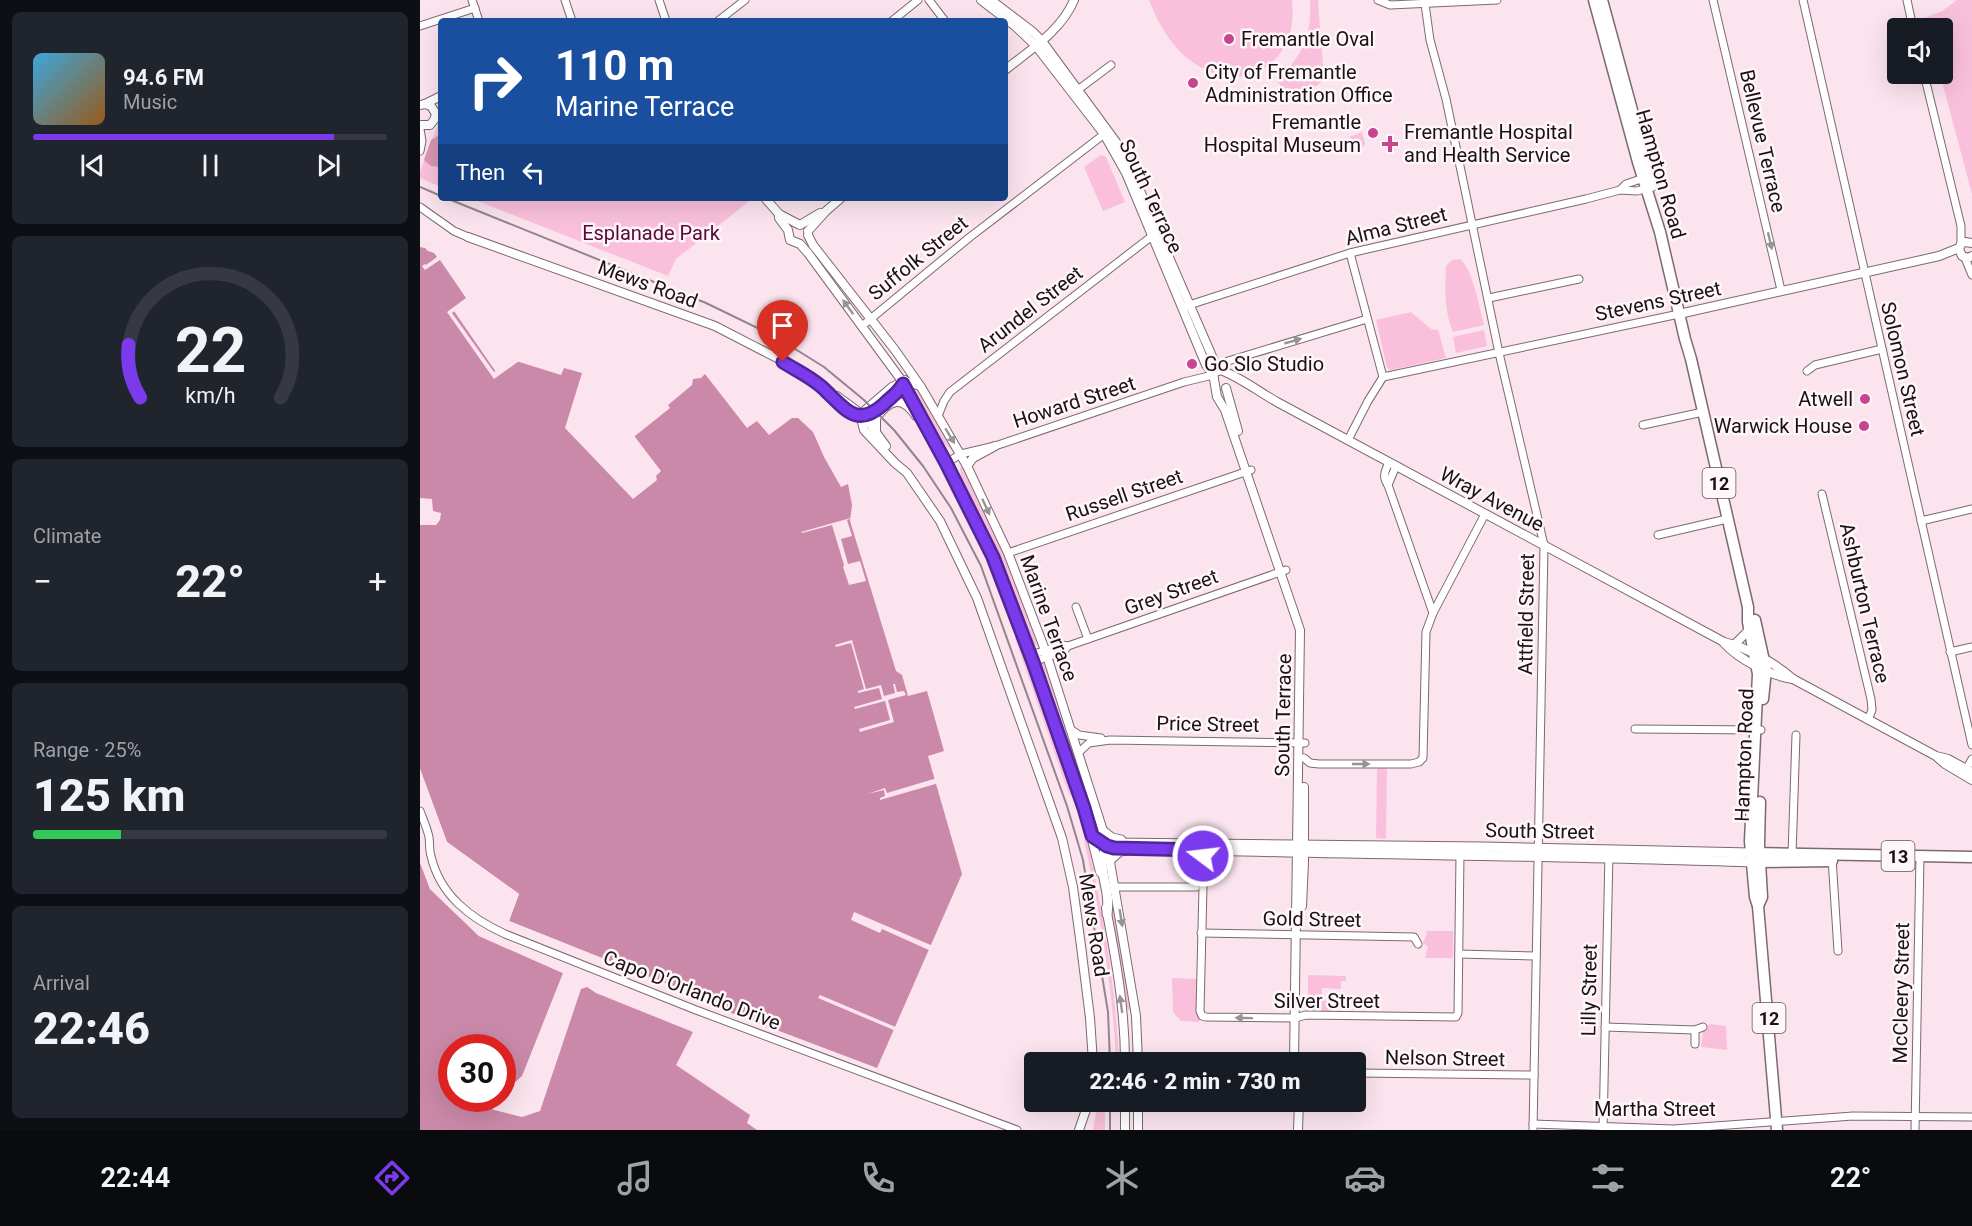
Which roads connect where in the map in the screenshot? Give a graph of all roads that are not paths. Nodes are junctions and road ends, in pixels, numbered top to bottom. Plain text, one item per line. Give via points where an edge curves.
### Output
1 (472, 0) edge
2 (565, 0) edge
3 (659, 0) edge
4 (745, 0) edge
5 (918, 0) edge
6 (929, 0) edge
7 (981, 0) edge
8 (991, 0) edge
9 (1074, 0) edge
10 (1378, 0) edge
11 (1497, 0) edge
12 (1594, 0) edge
13 (1602, 0) edge
14 (1713, 0) edge
15 (1803, 0) edge
16 (1907, 0) edge
17 (1425, 4) junction
18 (475, 9) junction
19 (446, 18) edge
20 (478, 18) edge
21 (571, 18) edge
22 (665, 18) edge
23 (722, 18) edge
24 (896, 18) edge
25 (943, 18) edge
26 (1005, 18) edge
27 (1911, 18) edge
28 (438, 20) edge
29 (1008, 21) edge
30 (420, 26) edge
31 (1039, 43) junction
32 (1111, 65) dead end
33 (1008, 68) edge
34 (1926, 84) edge
35 (1075, 91) junction
36 (438, 97) edge
37 (422, 104) edge
38 (438, 110) edge
39 (420, 127) edge
40 (1106, 132) junction
41 (420, 151) edge
42 (1648, 182) junction
43 (1620, 190) junction
44 (768, 201) edge
45 (838, 201) edge
46 (420, 207) edge
47 (826, 211) junction
48 (779, 214) junction
49 (799, 224) junction
50 (1472, 224) junction
51 (788, 230) junction
52 (808, 233) junction
53 (1152, 236) junction
54 (468, 237) joint
55 (800, 244) junction
56 (1967, 251) edge
57 (1350, 253) junction
58 (1864, 272) junction
59 (1971, 272) edge
60 (1579, 279) dead end
61 (1781, 290) junction
62 (1489, 298) junction
63 (1186, 306) junction
64 (1682, 313) junction
65 (870, 318) junction
66 (1367, 319) junction
67 (862, 326) junction
68 (1882, 349) junction
69 (895, 350) junction
70 (1499, 353) junction
71 (1807, 371) dead end
72 (1217, 374) junction
73 (1383, 377) junction
74 (900, 384) junction
75 (1245, 384) junction
76 (1228, 386) junction
77 (921, 387) junction
78 (884, 408) junction
79 (1703, 412) junction
80 (861, 413) junction
81 (938, 416) junction
82 (1643, 425) dead end
83 (927, 427) junction
84 (878, 436) junction
85 (1348, 440) junction
86 (995, 446) junction
87 (961, 454) junction
88 (946, 463) junction
89 (1392, 464) junction
90 (967, 466) junction
91 (903, 468) junction
92 (1249, 471) junction
93 (1822, 494) dead end
94 (1972, 509) edge
95 (1485, 514) junction
96 (1727, 519) junction
97 (1921, 521) junction
98 (1658, 535) dead end
99 (1544, 545) junction
100 (1008, 553) junction
101 (1283, 571) junction
102 (1076, 607) dead end
103 (1748, 607) junction
104 (1433, 613) junction
105 (1749, 626) junction
106 (1088, 639) junction
107 (1724, 642) junction
108 (1734, 645) junction
109 (1972, 647) edge
110 (1950, 652) junction
111 (1046, 653) junction
112 (1032, 658) junction
113 (1760, 663) junction
114 (1868, 720) junction
115 (1069, 728) junction
116 (1635, 729) dead end
117 (1758, 730) junction
118 (1796, 735) dead end
119 (1110, 740) junction
120 (1302, 743) junction
121 (1972, 745) edge
122 (1078, 753) junction
123 (1304, 758) junction
124 (1972, 759) edge
125 (1967, 772) edge
126 (1972, 780) edge
127 (420, 811) edge
128 (1103, 831) junction
129 (1092, 836) junction
130 (1107, 846) junction
131 (1136, 846) junction
132 (1201, 847) junction
133 (1300, 850) junction
134 (1538, 853) junction
135 (1460, 854) junction
136 (1609, 854) junction
137 (1755, 858) junction
138 (1792, 858) junction
139 (1832, 859) junction
140 (1920, 859) junction
141 (1110, 860) junction
142 (1972, 861) edge
143 (1116, 886) junction
144 (1196, 887) dead end
145 (1107, 914) junction
146 (1201, 933) junction
147 (1299, 935) junction
148 (1418, 944) dead end
149 (1838, 951) dead end
150 (1459, 954) junction
151 (1536, 956) junction
152 (1298, 1017) junction
153 (1605, 1027) junction
154 (1703, 1027) dead end
155 (1695, 1030) junction
156 (1695, 1044) dead end
157 (1092, 1052) edge
158 (1125, 1052) edge
159 (1138, 1052) edge
160 (1296, 1052) edge
161 (1366, 1073) edge
162 (1534, 1075) junction
163 (1085, 1112) edge
164 (1125, 1112) edge
165 (1138, 1112) edge
166 (1294, 1112) edge
167 (1299, 1112) edge
168 (1914, 1116) junction
169 (1972, 1117) edge
170 (1776, 1126) edge
171 (1533, 1127) edge
172 (1604, 1128) edge
173 (1674, 1129) edge
174 (1017, 1130) edge
175 (1079, 1130) edge
176 (1125, 1130) edge
177 (1138, 1130) edge
178 (1293, 1130) edge
179 (1298, 1130) edge
180 (1915, 1130) edge

1 - 18 street
2 - 21 street
3 - 22 street
4 - 23 street
5 - 24 street
6 - 25 street
7 - 26 street, South Terrace
8 - 31 street, South Terrace via 1033,32
9 - 31 street via 1057,26
10 - 17 street
11 - 17 street
12 - 42 main road, Hampton Road / 12
13 - 42 main road, Hampton Road / 12
14 -> 61 street, Bellevue Terrace
15 - 58 street, Solomon Street
16 - 27 street
17 - 50 street, Attfield Street
18 - 19 street
18 - 20 street
28 - 30 street
29 - 31 street, South Terrace
31 - 33 street
31 - 35 street, South Terrace
32 - 35 street
34 - 56 street
35 - 40 street, South Terrace
36 - 37 street
37 - 38 street
38 - 39 street via 430,125
39 - 41 street
40 - 53 street, South Terrace
40 - 63 street, South Terrace via 1131,170
40 - 65 street, Suffolk Street
42 - 43 street, Alma Street via 1626,184
42 - 43 street, Alma Street via 1637,191
42 - 64 main road, Hampton Road / 12
43 - 50 street, Alma Street
44 - 48 street, Marine Terrace
45 - 47 street
46 - 54 street, Mews Road
47 - 49 street
47 - 52 street
48 - 49 street, Marine Terrace
48 - 51 street, Marine Terrace
49 - 51 street
49 - 52 street, Marine Terrace
50 - 57 street, Alma Street
50 - 62 street, Attfield Street
51 - 55 street, Marine Terrace via 790,240
52 - 55 street via 806,241
52 - 65 street, Marine Terrace via 813,245
53 - 63 street, South Terrace
53 - 81 street, Arundel Street via 950,392
54 - 80 street, Mews Road via 715,326 779,359 831,397
67 -> 55 street, Marine Terrace
56 - 58 street, Stevens Street
56 - 59 street
57 - 63 street, Alma Street
57 - 66 street
58 - 61 street, Stevens Street
58 - 68 street, Solomon Street
60 - 62 street
61 - 64 street, Stevens Street
62 - 70 street, Attfield Street
63 - 72 street, South Terrace via 1206,365
64 - 70 street, Stevens Street
64 - 79 main road, Hampton Road / 12
65 - 67 street, Suffolk Street
65 - 69 street, Marine Terrace
72 -> 66 street, Howard Street via 1228,361
66 - 73 street
67 - 74 street, Marine Terrace via 895,370
68 - 71 street via 1815,365
68 - 97 street, Solomon Street
69 - 74 street via 907,374
69 - 77 street, Marine Terrace
70 - 73 street, Stevens Street
70 - 99 street, Attfield Street
72 - 75 street, Wray Avenue via 1237,376
72 - 76 street, South Terrace via 1229,376
72 - 76 street, Wray Avenue via 1219,388
72 - 86 street, Howard Street
72 - 92 street, South Terrace via 1217,397
73 - 85 street
74 - 77 street
74 - 78 street via 900,392
74 - 80 street
74 - 83 street, Marine Terrace
75 - 76 street, Wray Avenue
75 - 85 street, Wray Avenue
76 - 92 street, South Terrace
77 - 81 street, Marine Terrace
78 - 83 street via 903,402
78 - 84 street via 876,418
79 - 82 street
79 - 96 main road, Hampton Road / 12
80 - 84 street
80 - 91 street, Mews Road via 864,429
81 -> 87 street, Marine Terrace
83 - 88 street, Marine Terrace
84 - 91 street
85 - 89 street, Wray Avenue
86 - 87 street, Howard Street
86 - 90 street via 973,458
87 - 88 street, Howard Street
87 - 90 street, Marine Terrace
88 - 112 street, Marine Terrace via 993,557
89 - 95 street, Wray Avenue
89 - 104 street via 1384,477
90 -> 100 street, Marine Terrace
91 - 157 street, Mews Road via 940,521 977,598 1057,824 1073,887
92 - 100 street, Russell Street
92 - 101 street, South Terrace
93 - 114 street, Ashburton Terrace via 1871,699
94 - 97 street
95 - 99 street, Wray Avenue
95 - 104 street
96 - 98 street
96 - 103 main road, Hampton Road / 12
97 - 110 street, Solomon Street
99 - 107 street, Wray Avenue
99 - 134 street, Attfield Street
100 - 111 street, Marine Terrace
101 - 106 street, Grey Street
101 - 120 street, South Terrace via 1300,630
102 - 106 street
103 - 105 main road, Hampton Road / 12
103 - 113 main road, Hampton Road / 12 via 1755,620
123 -> 104 street via 1319,764 1411,764 1423,758 1426,632
105 - 108 street
105 - 113 main road, Hampton Road / 12
106 - 111 street, Grey Street
107 - 108 street, Wray Avenue
107 - 113 street, Wray Avenue via 1732,651
108 - 113 street, Wray Avenue
109 - 110 street
110 - 121 street, Solomon Street
111 - 112 street, Grey Street
111 - 115 street, Marine Terrace
112 - 129 street, Marine Terrace
113 - 114 street, Wray Avenue via 1783,670 1793,680
113 - 117 main road, Hampton Road / 12
114 - 125 street, Wray Avenue
115 - 119 street, Price Street via 1079,735
115 - 122 street, Marine Terrace
116 - 117 street
117 - 137 main road, Hampton Road / 12
118 - 138 street
119 - 120 street, Price Street
119 - 122 street, Price Street via 1089,743
120 - 123 street, South Terrace
120 - 133 street, South Terrace
122 - 128 street, Marine Terrace
123 - 133 street, South Terrace
124 - 125 street
125 - 126 street
127 - 174 street, Capo D'Orlando Drive via 429,836 430,854 444,889 480,921 696,1011
128 - 130 street, Marine Terrace
128 - 131 main road
129 - 130 main road
129 - 145 street, Marine Terrace
130 - 131 main road, South Street / 13
130 - 141 street, Marine Terrace
130 - 145 main road via 1102,863
131 - 132 main road, South Street / 13
131 - 141 main road via 1120,851
132 - 133 main road, South Street / 13
132 - 146 street
133 - 134 main road, South Street / 13
133 - 135 main road, South Street / 13
133 - 147 street, South Terrace
134 - 135 main road, South Street / 13
134 - 136 main road, South Street / 13
134 - 151 street, Attfield Street
135 - 150 street
136 - 137 main road, South Street / 13
136 - 153 street, Lilly Street
137 - 138 main road, South Street / 13
137 - 170 main road, Hampton Road / 12 via 1762,897 1758,906
138 - 139 main road, South Street / 13
139 - 140 main road, South Street / 13
139 - 149 street
140 - 142 main road, South Street / 13
140 - 142 main road, South Street / 13 via 1951,857
140 - 168 street, McCleery Street
141 - 143 street, Marine Terrace
143 - 144 street
143 -> 159 street, Marine Terrace via 1136,1016
158 -> 145 street, Marine Terrace
146 - 147 street, Gold Street
152 -> 146 street, Silver Street via 1201,1014
147 - 148 street, Gold Street via 1414,937
147 - 152 street, South Terrace
150 - 151 street
150 - 152 street, Silver Street via 1456,1017
151 - 162 street, Attfield Street
152 - 160 street, South Terrace
153 - 155 street
153 - 172 street, Lilly Street
154 - 155 street
155 - 156 street
161 - 162 street, Nelson Street
162 - 171 street, Attfield Street
163 - 175 street
164 - 176 street
165 - 177 street
166 - 178 street
167 - 179 street
168 - 169 street, Martha Street
168 - 170 street, Martha Street via 1853,1116
168 - 180 street, McCleery Street
170 - 173 street, Martha Street
171 - 172 street, Martha Street
172 - 173 street, Martha Street

